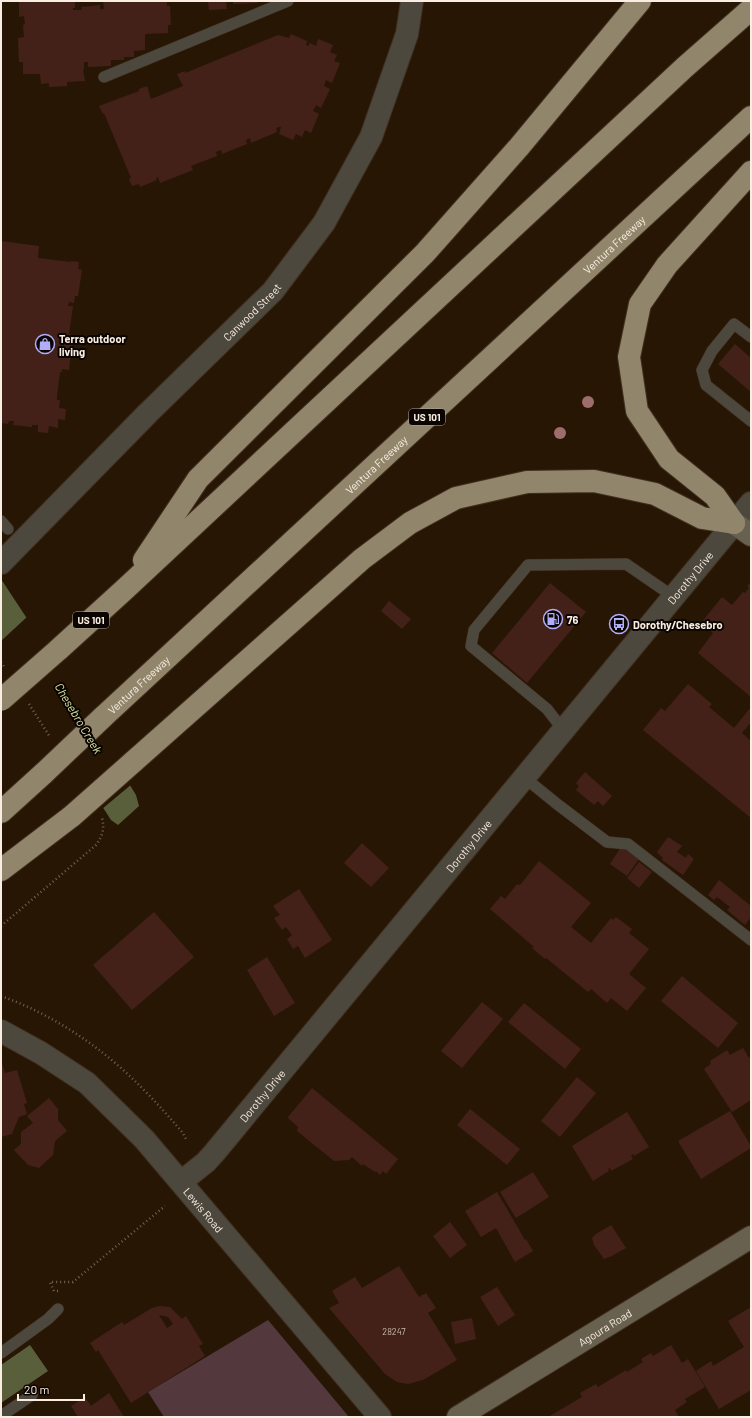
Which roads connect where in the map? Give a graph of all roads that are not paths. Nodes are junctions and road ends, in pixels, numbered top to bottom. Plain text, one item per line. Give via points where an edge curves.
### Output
1 (288, 1) edge
2 (412, 1) edge
3 (640, 1) edge
4 (751, 9) edge
5 (104, 77) dead end
6 (751, 117) edge
7 (751, 172) edge
8 (751, 337) edge
9 (751, 421) edge
10 (751, 503) edge
11 (743, 529) edge
12 (5, 559) edge
13 (124, 590) junction
14 (674, 597) junction
15 (1, 700) edge
16 (564, 731) junction
17 (525, 778) junction
18 (1, 812) edge
19 (1, 870) edge
20 (751, 940) edge
21 (1, 1031) edge
22 (181, 1182) junction
23 (751, 1237) edge
24 (58, 1308) road end
25 (1, 1353) edge
26 (32, 1395) dead end
27 (1, 1416) edge
28 (380, 1417) edge
29 (458, 1417) edge

1 - 5 lane
2 - 12 street, Canwood Street via 407,34 371,137 324,223 273,291 148,413
3 - 13 highway via 519,147 425,253 198,479
4 - 13 highway, US 101 via 685,67
6 - 18 highway, Ventura Freeway / US 101, bridge
7 - 11 highway via 667,265 640,304 629,357 636,411 669,459 715,496
8 - 9 lane via 734,324 712,351 702,370 706,385
10 - 11 street, Dorothy Drive
11 - 14 street, Dorothy Drive
11 - 19 highway, bridge via 702,518 655,494 594,481 527,482 456,498 410,523 362,559 72,816
13 - 15 highway, US 101, bridge
14 - 16 street, Dorothy Drive
14 - 16 lane via 626,564 528,565 474,630 471,646 547,709
16 - 17 street, Dorothy Drive
17 - 20 lane via 607,842 628,844
17 - 22 street, Dorothy Drive via 215,1152
21 - 22 street, Lewis Road via 87,1083 144,1139
22 - 28 street, Lewis Road
23 - 29 main road, Agoura Road
24 - 25 lane via 48,1319
26 - 27 lane

